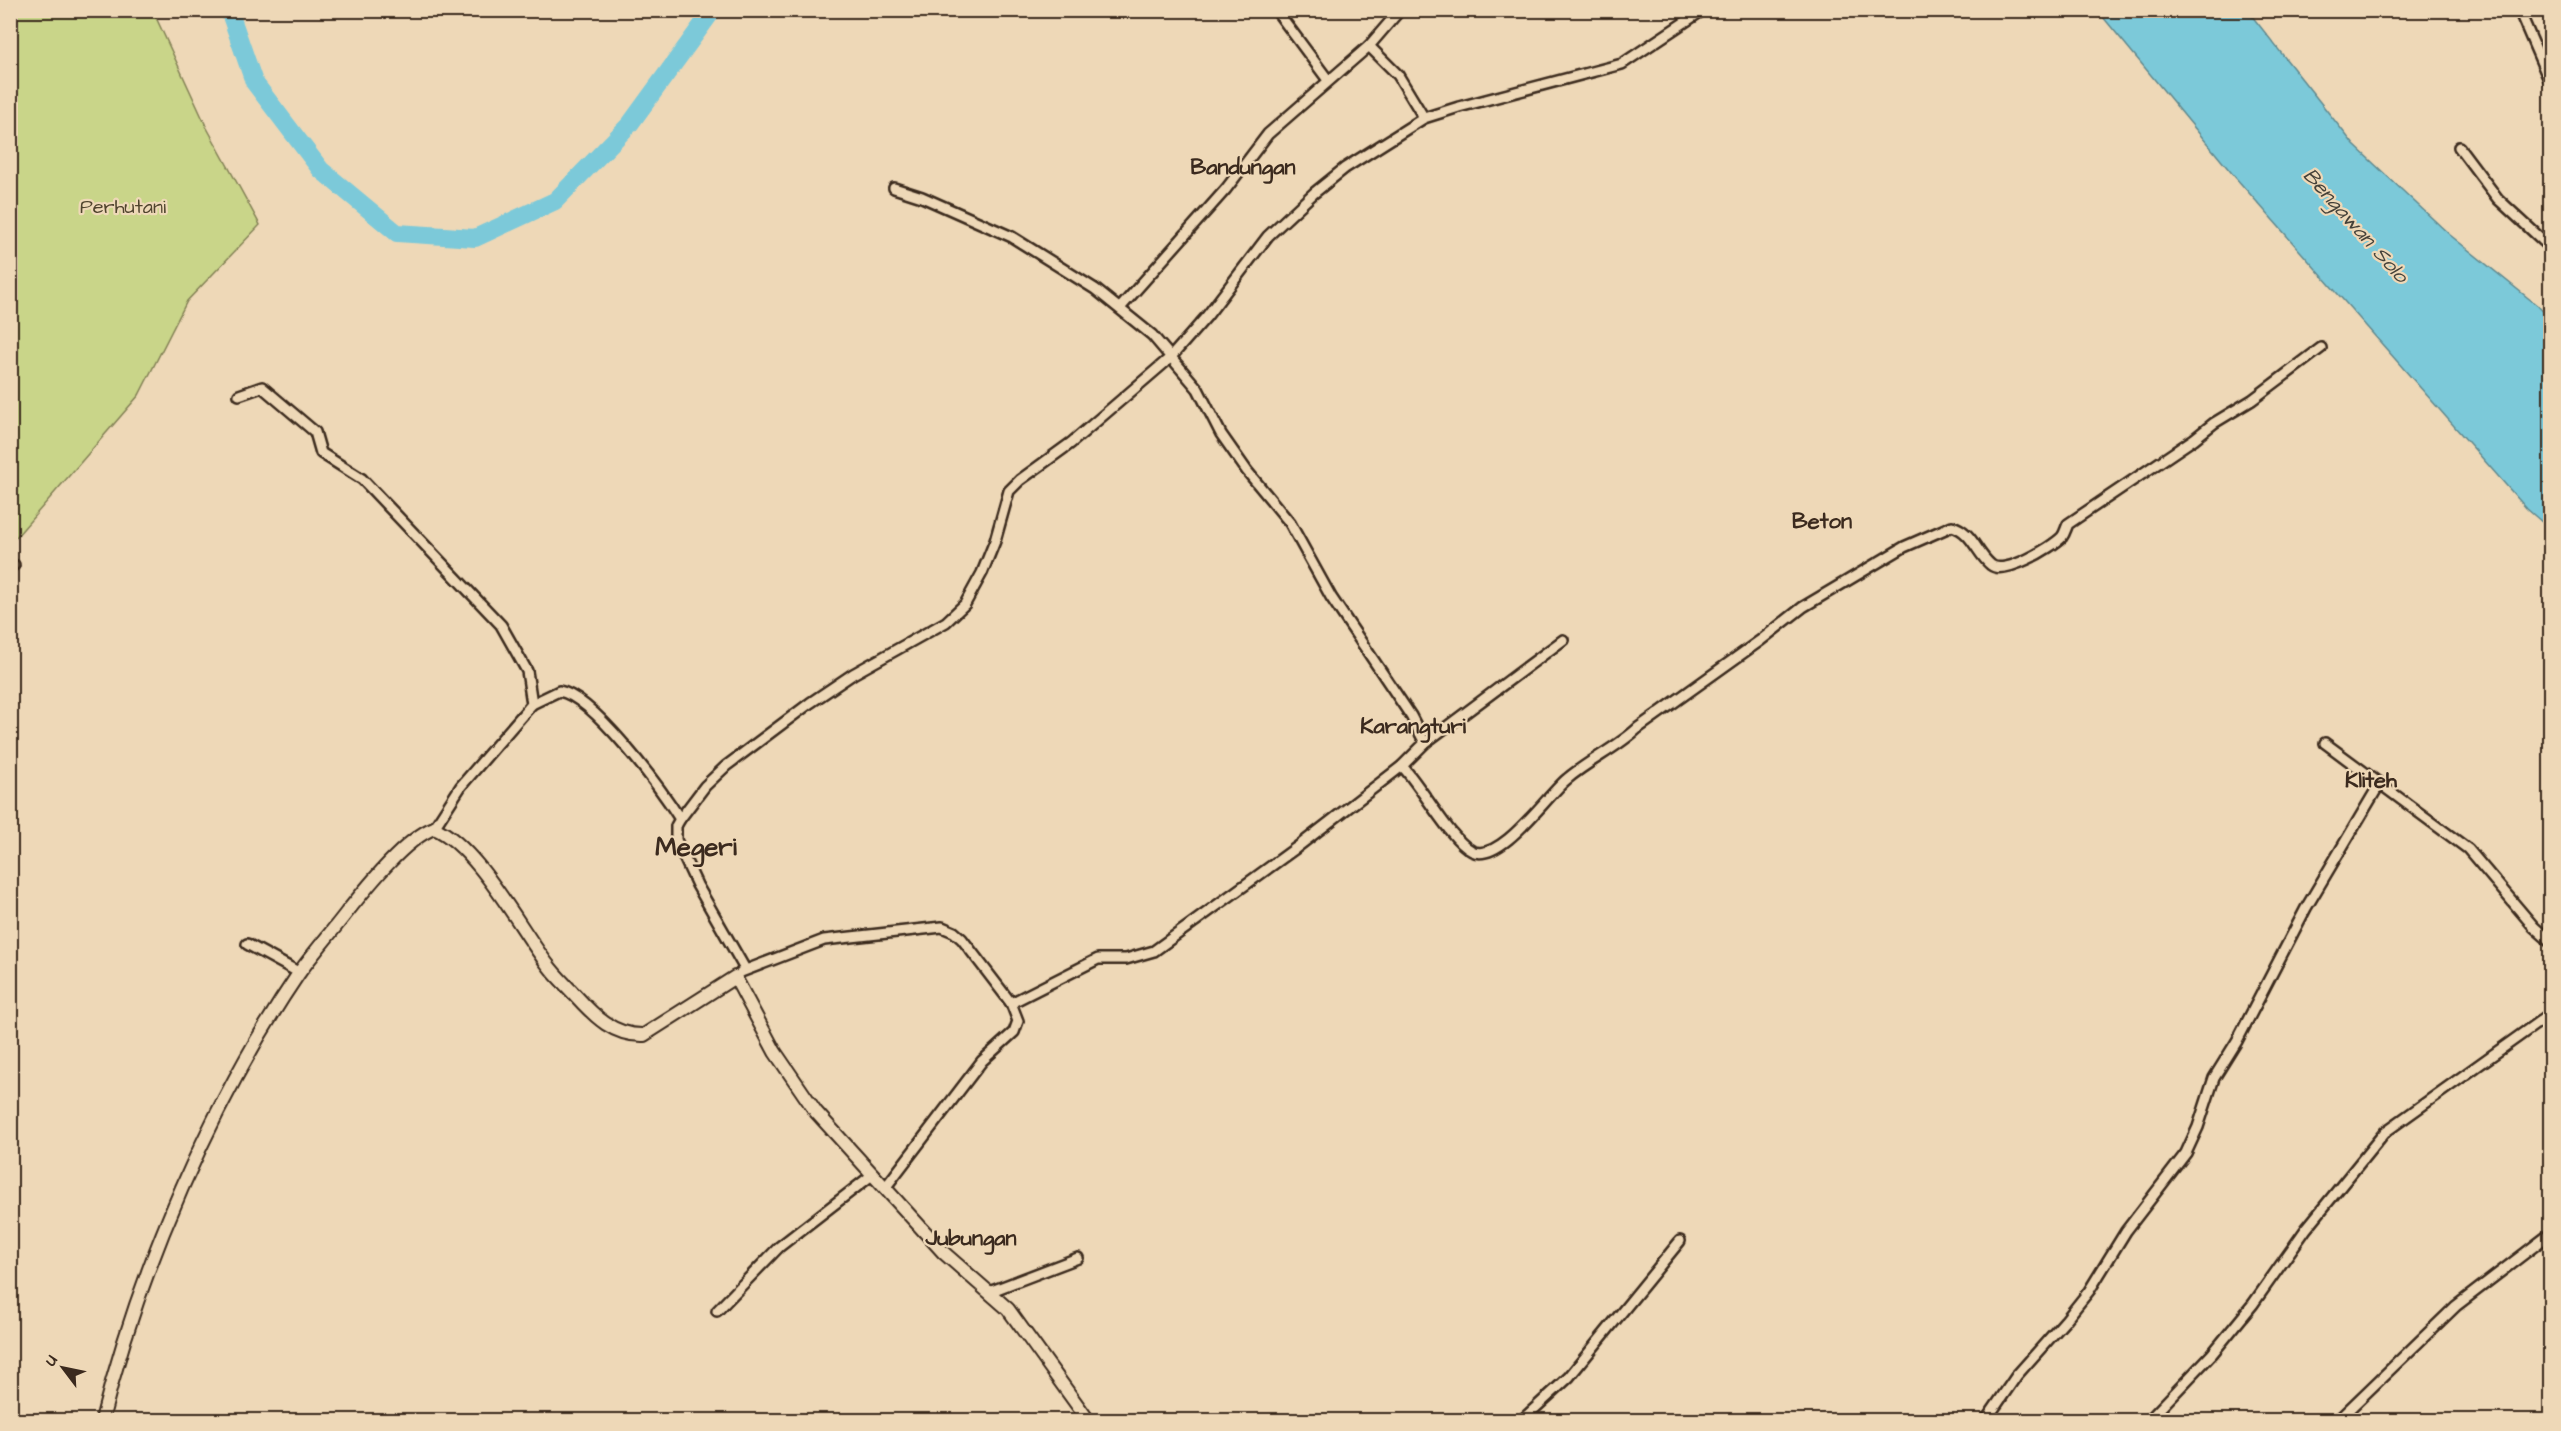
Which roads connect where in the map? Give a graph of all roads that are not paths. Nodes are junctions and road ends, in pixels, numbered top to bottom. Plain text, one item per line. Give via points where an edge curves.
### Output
1 (1276, 10) edge
2 (1400, 10) edge
3 (1703, 10) edge
4 (2519, 10) edge
5 (1369, 46) junction
6 (1328, 80) junction
7 (2550, 82) edge
8 (1424, 118) junction
9 (2458, 147) dead end
10 (894, 188) dead end
11 (2550, 247) edge
12 (1120, 308) junction
13 (2321, 348) dead end
14 (1170, 358) junction
15 (239, 395) dead end
16 (1563, 640) dead end
17 (532, 704) junction
18 (1425, 743) junction
19 (2325, 743) dead end
20 (1402, 766) junction
21 (2379, 784) junction
22 (680, 819) junction
23 (434, 828) junction
24 (2550, 941) edge
25 (247, 944) dead end
26 (300, 972) junction
27 (740, 973) junction
28 (1011, 1003) junction
29 (2550, 1014) edge
30 (872, 1175) junction
31 (885, 1188) junction
32 (2550, 1234) edge
33 (1680, 1241) dead end
34 (1078, 1258) dead end
35 (990, 1292) junction
36 (717, 1311) dead end
37 (102, 1420) edge
38 (1088, 1420) edge
39 (1522, 1420) edge
40 (1986, 1420) edge
41 (2149, 1420) edge
42 (2338, 1420) edge

1 - 6 street
2 - 5 street
3 - 8 street via 1622,64
4 - 7 street
5 - 6 street
5 - 8 street via 1398,75
6 - 12 street via 1268,134 1226,189
8 - 14 street via 1345,168 1314,193 1276,229
9 - 11 street via 2498,199
10 - 12 street via 1012,237
12 - 14 street via 1152,335
13 - 20 street via 2252,400 2068,524 2062,536 2028,559 2003,569 1995,568 1968,535 1948,527 1904,547 1841,584 1803,607 1627,738 1565,779 1526,823 1486,853 1474,853 1464,846
14 - 18 street via 1198,389 1221,434 1290,524 1331,597
14 - 22 street via 1009,491 982,573 964,604 946,622 853,674 774,728 705,786
15 - 17 street via 259,387 315,432 321,453 362,479 473,595 501,625 521,657
16 - 18 street
17 - 22 street via 559,691 585,705 639,761
17 - 23 street via 461,786
18 - 20 street
19 - 21 street
20 - 28 street via 1154,951 1126,959 1098,959
21 - 24 street via 2468,849
21 - 40 street via 2214,1078 2186,1153 2126,1231 2089,1291 2017,1375
22 - 27 street via 676,840
23 - 26 street via 416,838 371,882
23 - 27 street via 459,845 549,966 594,1016 611,1028 629,1035 645,1035
25 - 26 street
26 - 37 street via 211,1127 137,1305
27 - 28 street via 824,940 942,927 962,939
27 - 30 street via 775,1052 816,1113
28 - 31 street via 1018,1021 1014,1032 982,1061
29 - 41 street via 2385,1132 2306,1229 2253,1304
30 - 31 street
30 - 36 street via 779,1248
31 - 35 street via 944,1253
32 - 42 street via 2456,1306
33 - 39 street via 1569,1377
34 - 35 street
35 - 38 street via 1008,1309

